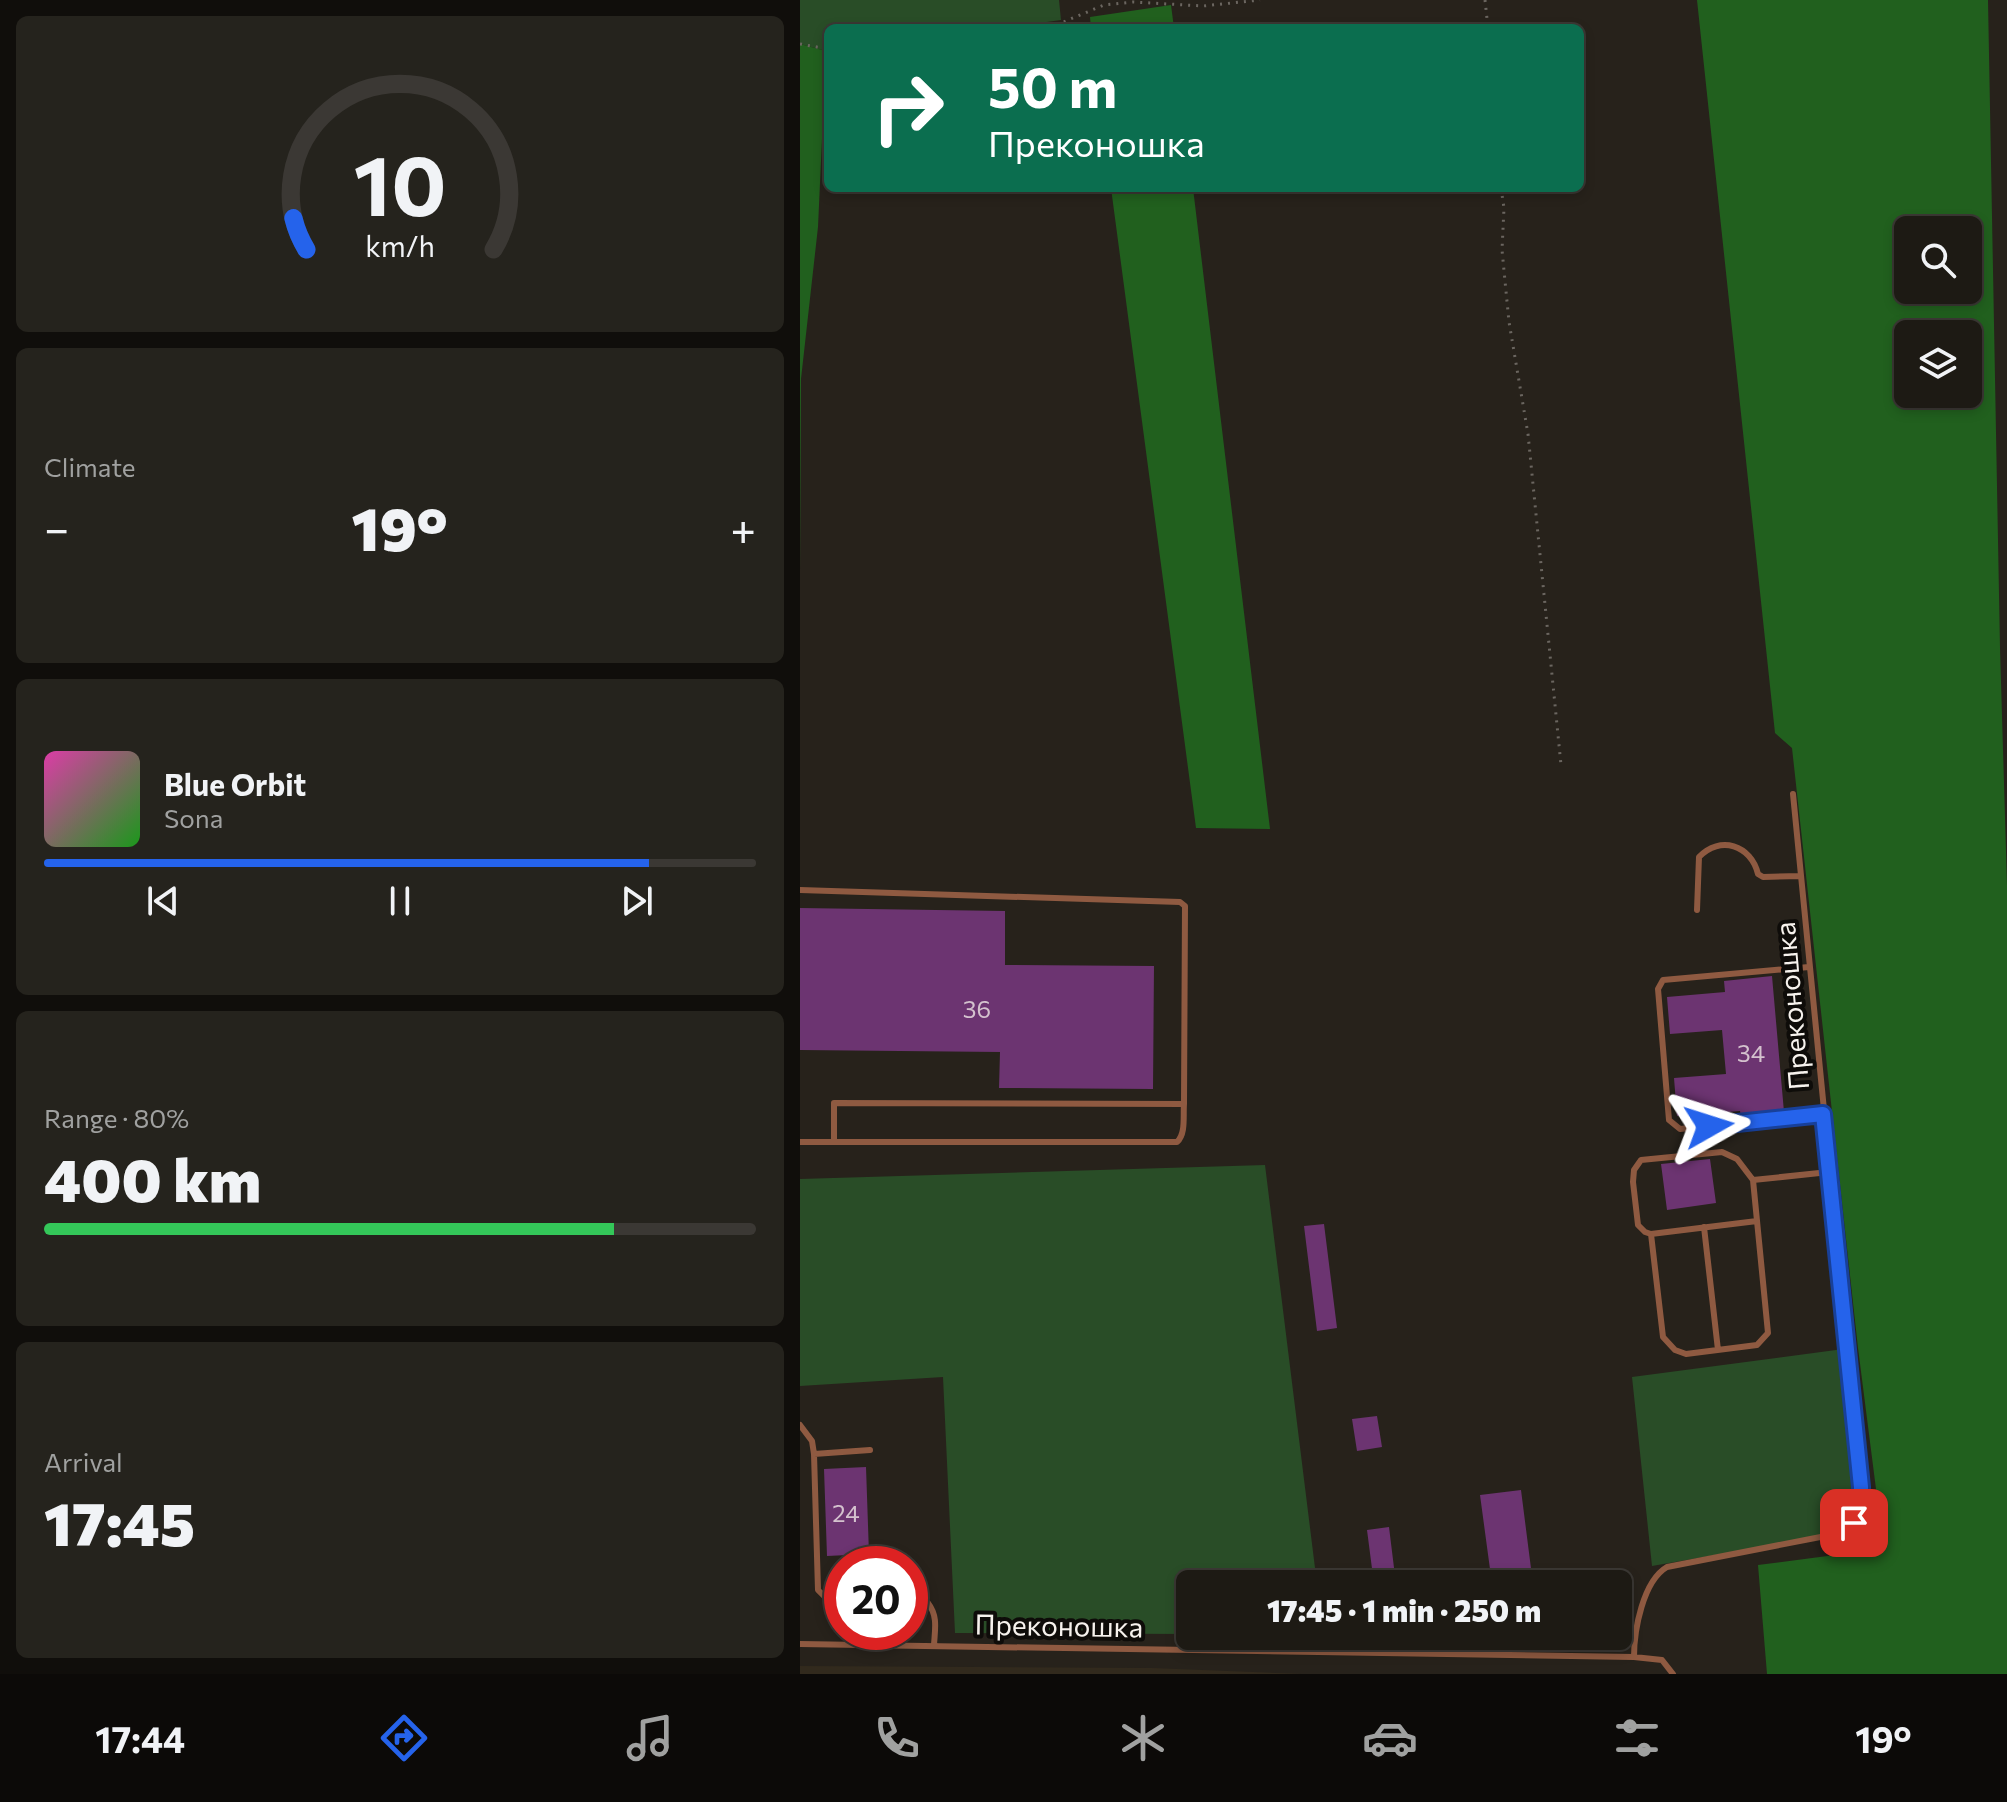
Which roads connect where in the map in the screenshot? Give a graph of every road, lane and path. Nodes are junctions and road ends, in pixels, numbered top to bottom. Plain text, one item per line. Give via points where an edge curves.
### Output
1 (1260, 0) edge
2 (1485, 0) edge
3 (1059, 24) edge
4 (1488, 24) edge
5 (800, 44) edge
6 (824, 48) edge
7 (1502, 192) edge
8 (1561, 765) dead end
9 (1793, 794) dead end
10 (1801, 876) junction
11 (800, 890) edge
12 (1697, 910) dead end
13 (1809, 967) junction
14 (1184, 1104) junction
15 (1823, 1114) junction
16 (800, 1142) edge
17 (834, 1142) junction
18 (1829, 1172) junction
19 (1753, 1180) junction
20 (1757, 1221) junction
21 (1704, 1227) junction
22 (1651, 1234) junction
23 (1718, 1350) junction
24 (800, 1425) edge
25 (870, 1450) dead end
26 (814, 1454) junction
27 (824, 1596) edge
28 (928, 1603) edge
29 (800, 1644) edge
30 (934, 1645) junction
31 (1634, 1657) junction
32 (1673, 1674) edge

1 - 3 path via 1203,6 1104,5
2 - 4 path
5 - 6 path
7 - 8 path via 1509,322 1528,434
9 - 10 lane, Преконошка
10 - 12 lane via 1763,877 1746,851 1715,845 1699,857
10 - 13 lane, Преконошка
11 - 14 lane via 1180,902 1185,906
13 - 15 lane, Преконошка
13 - 15 lane via 1659,984 1669,1120 1680,1129
14 - 17 lane via 1177,1142
14 - 17 lane via 834,1103
15 - 18 lane, Преконошка
16 - 17 lane
18 - 19 lane
18 - 31 lane, Преконошка via 1861,1487 1854,1523 1841,1533 1660,1571 1640,1614
19 - 20 lane
19 - 22 lane via 1737,1159 1722,1152 1641,1160 1634,1170 1636,1211 1638,1225
20 - 21 lane
20 - 23 lane via 1768,1333 1757,1345
21 - 22 lane
21 - 23 lane
22 - 23 lane via 1667,1344 1686,1354
24 - 26 lane
25 - 26 lane
26 - 27 lane via 818,1590
28 - 30 lane via 936,1615
29 - 30 lane, Преконошка
30 - 31 lane, Преконошка
31 - 32 lane via 1662,1660

